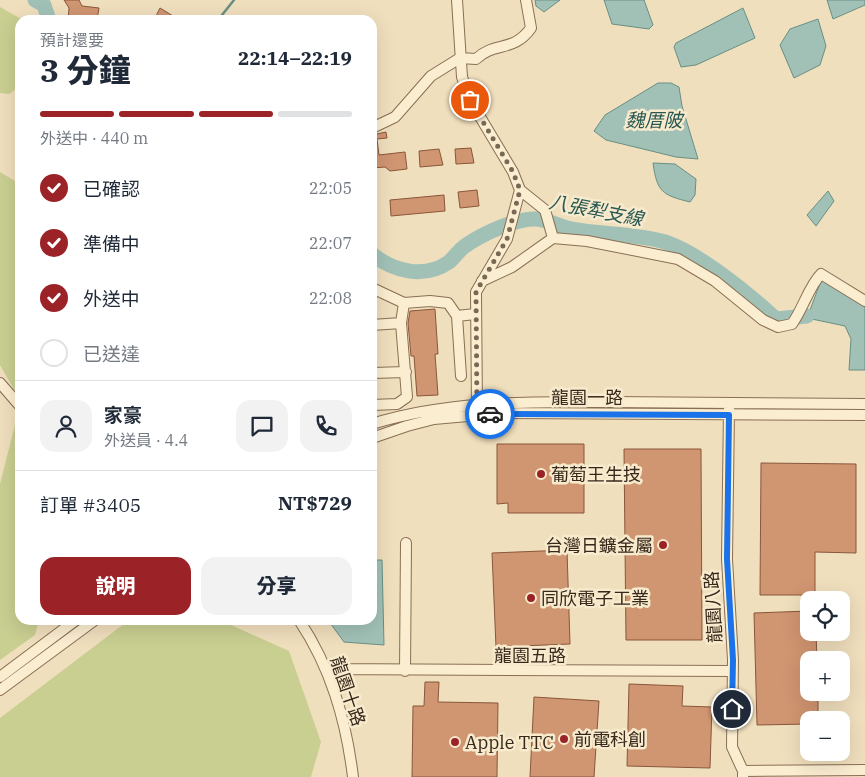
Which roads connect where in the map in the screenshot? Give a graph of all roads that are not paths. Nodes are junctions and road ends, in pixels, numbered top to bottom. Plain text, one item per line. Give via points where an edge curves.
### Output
1 (457, 0) edge
2 (526, 0) edge
3 (460, 58) junction
4 (377, 126) edge
5 (520, 190) junction
6 (553, 238) junction
7 (482, 281) junction
8 (377, 290) edge
9 (865, 301) edge
10 (404, 303) junction
11 (475, 314) junction
12 (457, 316) junction
13 (401, 323) junction
14 (377, 325) edge
15 (406, 372) junction
16 (377, 373) edge
17 (461, 376) dead end
18 (0, 383) edge
19 (15, 400) edge
20 (729, 402) junction
21 (865, 404) edge
22 (377, 405) edge
23 (477, 409) junction
24 (729, 415) junction
25 (865, 415) edge
26 (377, 423) edge
27 (377, 436) edge
28 (406, 543) dead end
29 (69, 625) edge
30 (88, 625) edge
31 (301, 625) edge
32 (327, 669) junction
33 (405, 671) junction
34 (733, 671) junction
35 (0, 677) edge
36 (0, 690) edge
37 (865, 770) edge
38 (743, 774) edge
39 (353, 777) edge

1 - 3 street
2 - 3 street via 531,28 525,37 514,45 484,51 476,59
3 - 4 street via 432,76 395,118
3 - 5 street via 470,100 513,172
5 - 6 street via 545,210
5 - 7 street via 507,239
6 - 7 street via 512,267
6 - 9 street via 587,241 678,259 715,281 763,320 778,326 792,324 821,274
7 - 11 street via 476,292
8 - 10 street
10 - 12 street via 448,303
10 - 13 street
11 - 12 street
11 - 23 street
12 - 17 street
13 - 14 street
13 - 15 street
15 - 16 street
15 - 22 street via 407,397 398,404
18 - 19 street
20 - 21 street, 龍園一路
20 - 23 street, 龍園一路 via 525,402
20 - 24 street, 龍園八路
23 - 24 street, 龍園一路
23 - 26 street, 龍園一路 via 410,413
23 - 27 street, 龍園一路
24 - 25 street, 龍園一路
24 - 34 street, 龍園八路 via 727,559
28 - 33 street
29 - 35 street
30 - 36 street
31 - 32 street, 龍園十路
32 - 33 street, 龍園五路
32 - 39 street, 龍園十路 via 342,715
33 - 34 street, 龍園五路
34 - 38 street, 龍園八路 via 732,747
37 - 38 street

